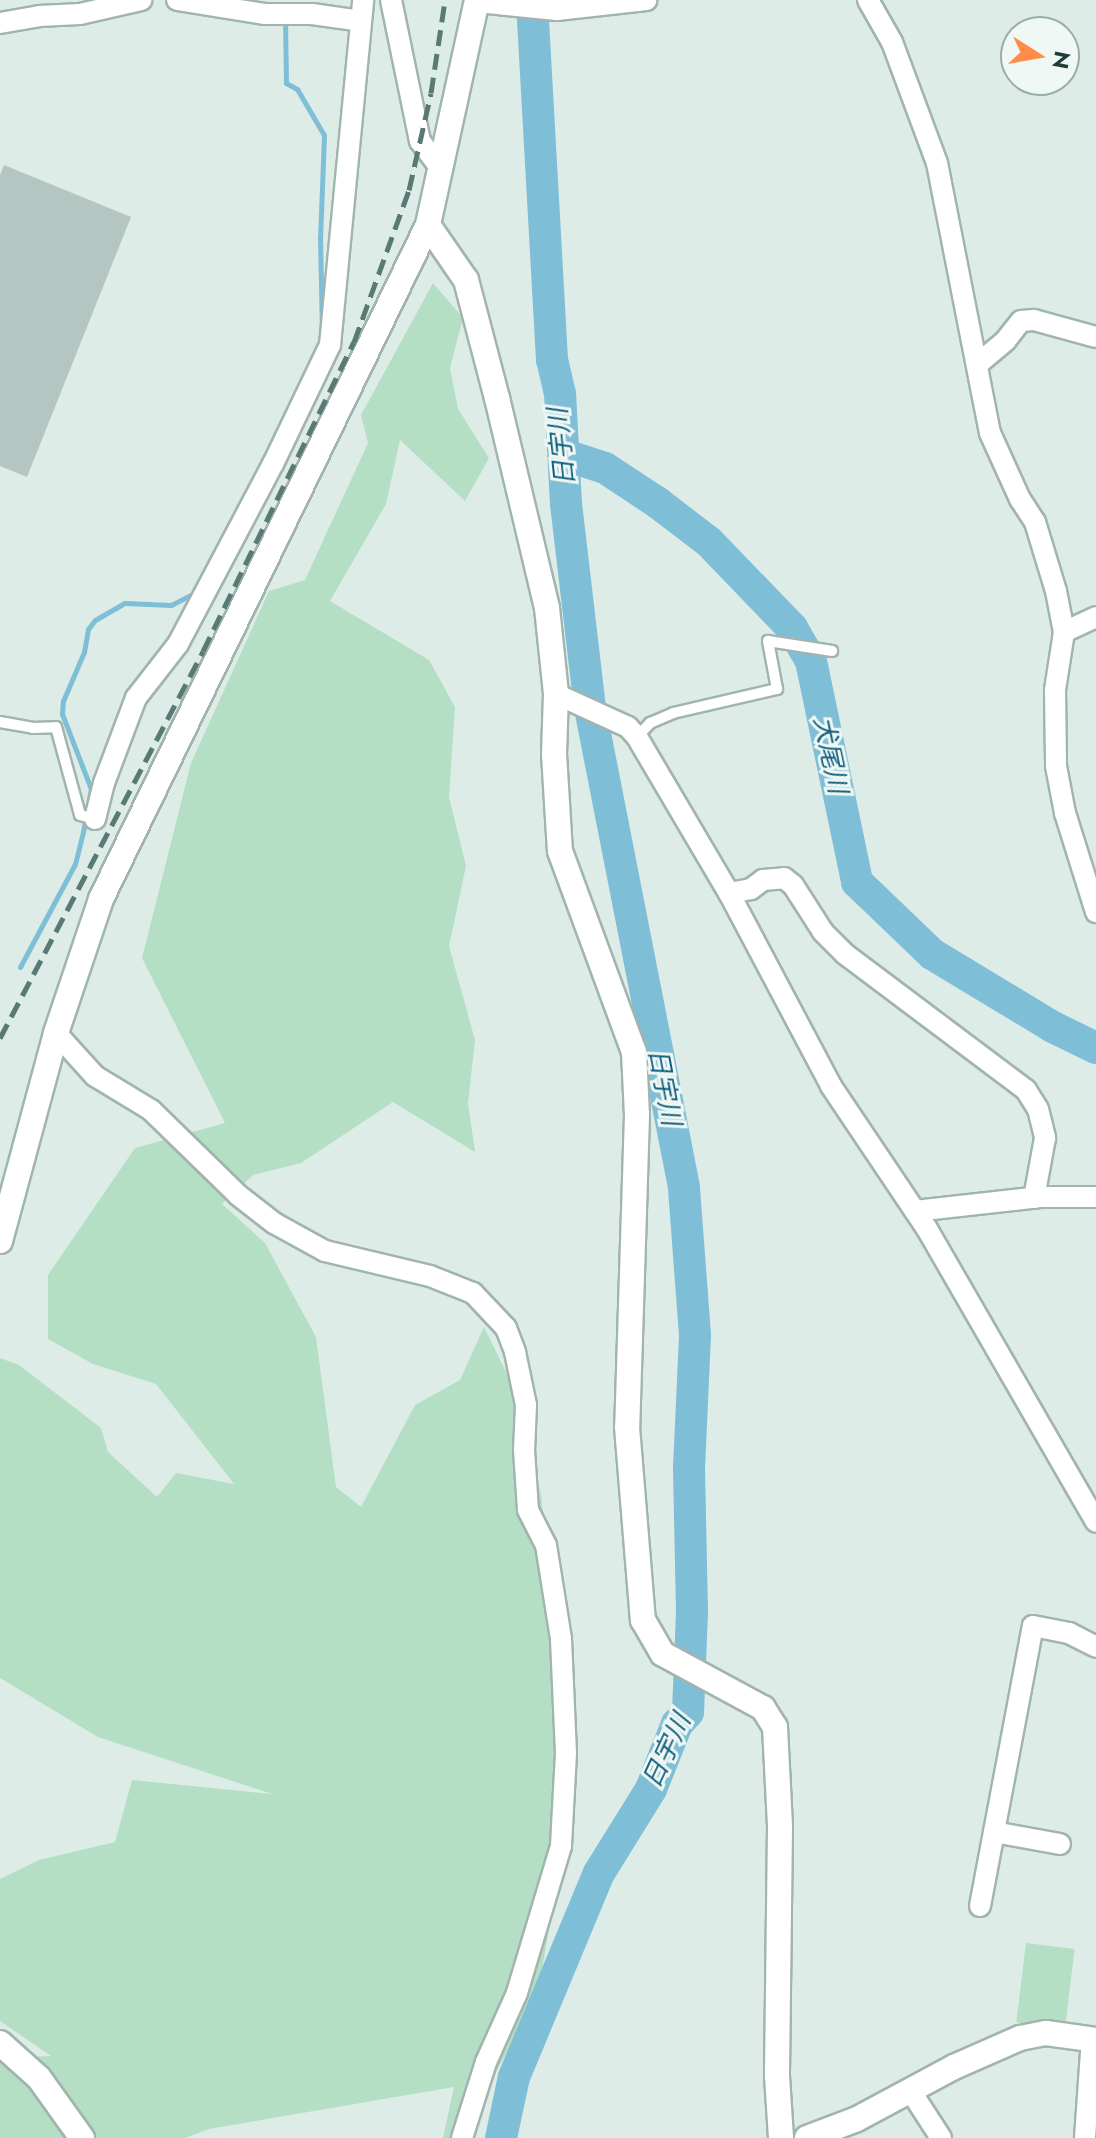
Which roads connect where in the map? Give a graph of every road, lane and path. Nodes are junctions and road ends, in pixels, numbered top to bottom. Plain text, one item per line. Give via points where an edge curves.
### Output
1 (141, 0) edge
2 (177, 0) edge
3 (363, 0) edge
4 (391, 0) edge
5 (646, 0) edge
6 (868, 0) edge
7 (481, 2) edge
8 (361, 21) junction
9 (0, 23) edge
10 (442, 170) junction
11 (428, 225) junction
12 (1096, 337) edge
13 (979, 363) junction
14 (1096, 617) edge
15 (1064, 632) junction
16 (832, 651) dead end
17 (562, 697) junction
18 (0, 722) edge
19 (632, 732) junction
20 (88, 817) joint
21 (729, 893) junction
22 (1096, 912) edge
23 (56, 1033) junction
24 (1096, 1197) edge
25 (1034, 1198) junction
26 (915, 1211) junction
27 (0, 1241) edge
28 (1096, 1522) edge
29 (1096, 1647) edge
30 (994, 1832) junction
31 (1060, 1844) dead end
32 (980, 1906) dead end
33 (1094, 2040) edge
34 (0, 2043) edge
35 (910, 2090) junction
36 (82, 2138) edge
37 (462, 2138) edge
38 (781, 2138) edge
39 (807, 2138) edge
40 (941, 2138) edge
41 (1085, 2138) edge

1 - 9 street
2 - 8 street
3 - 8 street
4 - 10 street via 420,141
5 - 7 street via 557,10
6 - 13 street via 892,42 937,163
7 - 10 street
8 - 20 street via 330,345 178,644 136,698
10 - 11 street
11 - 17 street via 466,280 547,608
11 - 23 street via 128,839 101,899
12 - 13 street via 1021,321
13 - 15 street via 990,433 1035,522
14 - 15 street
15 - 22 street via 1055,690 1056,766
16 - 19 lane via 768,641 777,689 673,713
17 - 19 street
17 - 38 street via 554,754 560,851 634,1052 637,1115 627,1427 643,1620 663,1654 763,1708 775,1727
18 - 20 lane via 56,727
19 - 21 street
21 - 25 street via 784,878 845,954 1026,1090 1038,1109 1045,1138
21 - 26 street via 831,1086
23 - 27 street
23 - 37 street via 95,1076 151,1110 274,1223 325,1251 430,1276 473,1293 506,1328 515,1352 526,1405 528,1510 546,1545 561,1639 566,1753 561,1846 517,1993 486,2062
24 - 25 street
25 - 26 street
26 - 28 street
29 - 30 street via 1069,1633 1033,1626
30 - 31 street
30 - 32 street
33 - 35 street via 1046,2033 1020,2038
33 - 41 street
34 - 36 street via 39,2078
35 - 39 street
35 - 40 street

